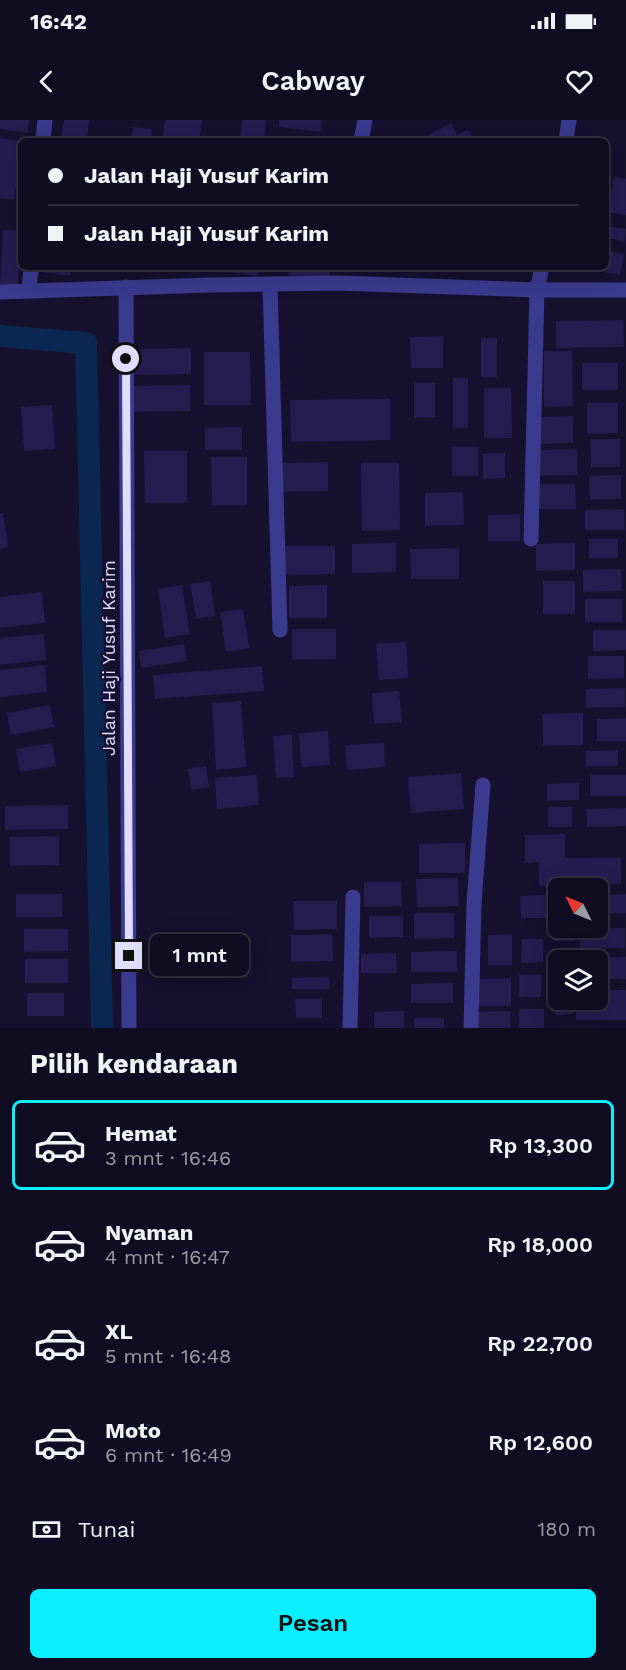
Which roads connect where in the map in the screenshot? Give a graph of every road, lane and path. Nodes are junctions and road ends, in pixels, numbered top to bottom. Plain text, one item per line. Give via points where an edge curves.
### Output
1 (45, 120) edge
2 (365, 120) edge
3 (569, 120) edge
4 (43, 138) edge
5 (362, 138) edge
6 (566, 138) edge
7 (31, 270) edge
8 (541, 270) edge
9 (339, 275) edge
10 (270, 285) junction
11 (126, 287) junction
12 (537, 290) junction
13 (626, 290) edge
14 (29, 291) junction
15 (0, 292) edge
16 (531, 539) dead end
17 (280, 630) dead end
18 (483, 785) dead end
19 (352, 897) dead end
20 (129, 1028) edge
21 (350, 1028) edge
22 (471, 1028) edge

1 - 4 street
2 - 5 street
3 - 6 street
7 - 14 street
8 - 12 street
9 - 10 street
9 - 12 street
10 - 11 street
10 - 17 street
11 - 14 street
11 - 20 street, Jalan Haji Yusuf Karim
12 - 13 street
12 - 16 street
14 - 15 street
18 - 22 street via 474,903
19 - 21 street

